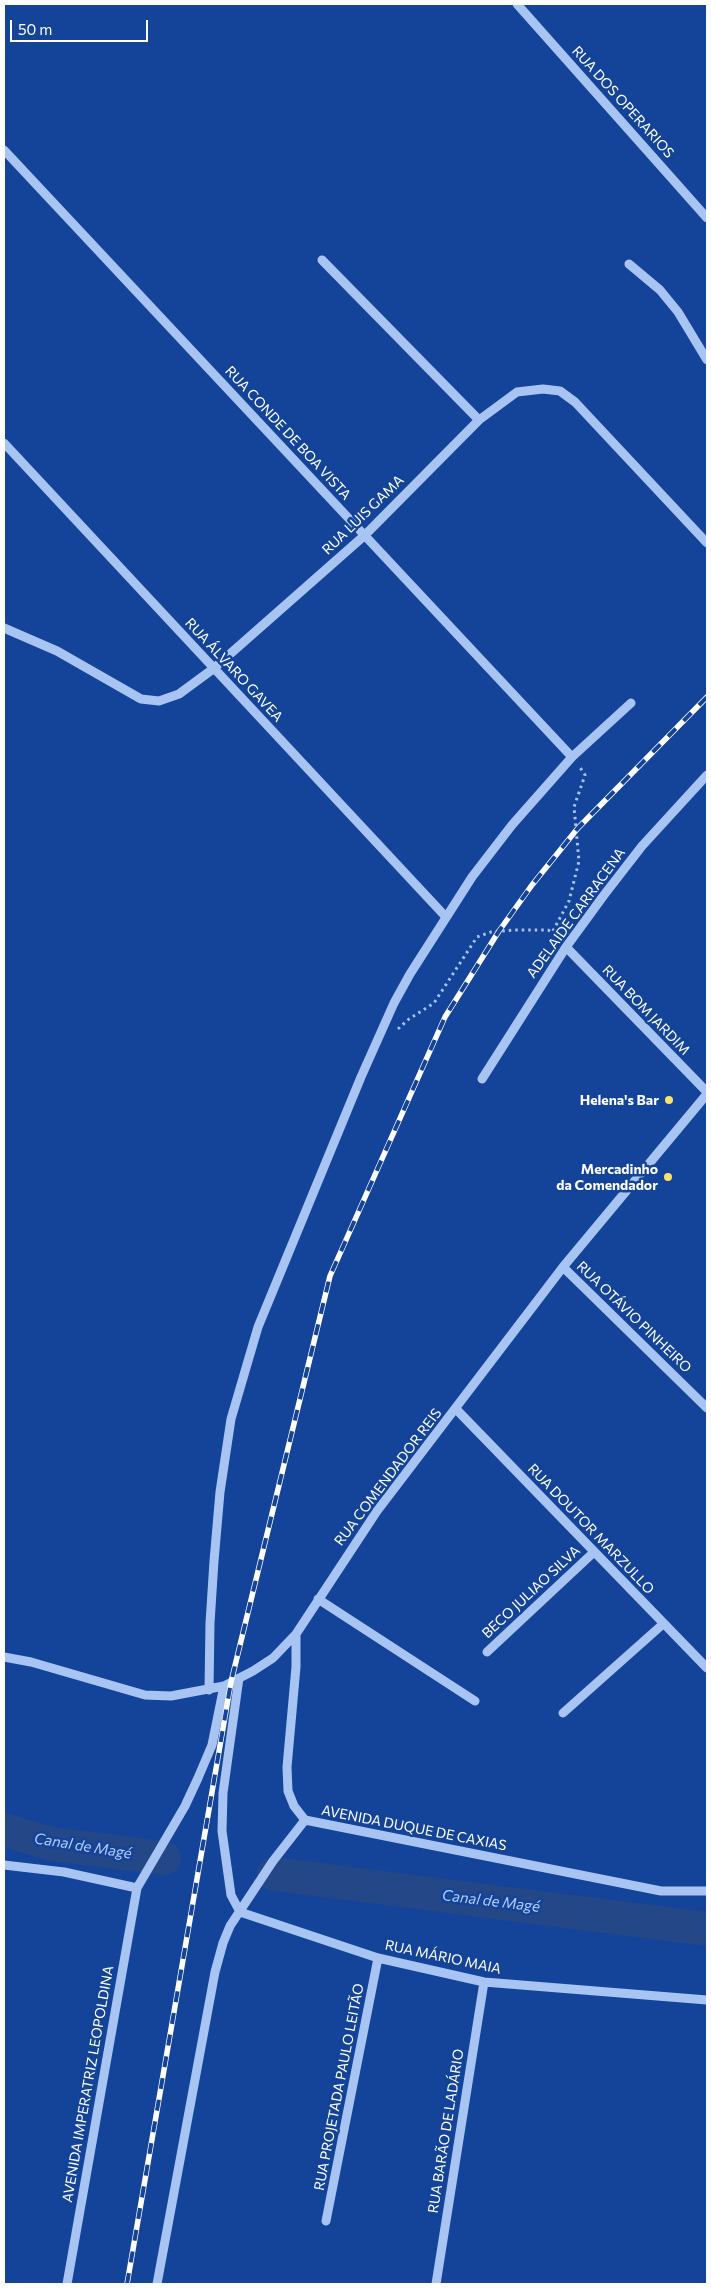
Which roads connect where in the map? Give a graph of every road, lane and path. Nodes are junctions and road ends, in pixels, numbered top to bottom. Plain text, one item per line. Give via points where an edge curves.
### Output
1 (517, 4) edge
2 (4, 150) edge
3 (707, 218) edge
4 (322, 260) dead end
5 (629, 264) dead end
6 (707, 360) edge
7 (479, 420) junction
8 (4, 442) edge
9 (365, 535) junction
10 (707, 543) edge
11 (4, 628) edge
12 (213, 668) junction
13 (631, 703) dead end
14 (572, 757) junction
15 (707, 774) edge
16 (445, 916) junction
17 (553, 931) junction
18 (566, 947) junction
19 (379, 1035) junction
20 (482, 1079) dead end
21 (707, 1093) edge
22 (563, 1267) junction
23 (707, 1408) edge
24 (456, 1409) junction
25 (594, 1552) junction
26 (318, 1599) junction
27 (662, 1624) junction
28 (296, 1634) junction
29 (488, 1652) dead end
30 (4, 1657) edge
31 (707, 1668) edge
32 (239, 1678) junction
33 (224, 1686) junction
34 (209, 1690) junction
35 (475, 1701) dead end
36 (563, 1713) dead end
37 (305, 1820) junction
38 (4, 1865) edge
39 (136, 1888) junction
40 (707, 1891) edge
41 (240, 1912) junction
42 (378, 1958) junction
43 (484, 1982) junction
44 (707, 2000) edge
45 (326, 2221) dead end
46 (67, 2284) edge
47 (157, 2284) edge
48 (436, 2284) edge

1 - 3 street, RUA DOS OPERARIOS
2 - 9 street, RUA CONDE DE BOA VISTA
4 - 7 street
5 - 6 street via 660,290 678,312
7 - 9 street, RUA LUIS GAMA
7 - 10 street, RUA LUIS GAMA via 517,392 560,391 575,402
8 - 12 street, RUA ÁLVARO GAVEA
9 - 12 street, RUA LUIS GAMA
9 - 14 street, RUA CONDE DE BOA VISTA
11 - 12 street, RUA LUIS GAMA via 57,651 141,699 159,701 179,694
12 - 16 street, RUA ÁLVARO GAVEA
13 - 14 street
14 - 16 street via 512,825
14 - 17 path via 585,775 574,806 579,861 569,900
15 - 18 street, ADELAIDE CARRACENA via 642,846
16 - 19 street
17 - 18 path
17 - 19 path via 514,930 477,937 428,1009 391,1034
18 - 20 street, ADELAIDE CARRACENA
18 - 21 street, RUA BOM JARDIM
19 - 34 street via 258,1327 231,1419 214,1561
21 - 22 street, RUA COMENDADOR REIS
22 - 23 street, RUA OTÁVIO PINHEIRO
22 - 24 street, RUA COMENDADOR REIS
24 - 25 street, RUA DOUTOR MARZULLO
24 - 26 street, RUA COMENDADOR REIS via 377,1511
25 - 27 street, RUA DOUTOR MARZULLO
25 - 29 street, BECO JULIAO SILVA
26 - 28 street, RUA COMENDADOR REIS
26 - 35 street
27 - 31 street, RUA DOUTOR MARZULLO
27 - 36 street
28 - 32 street, RUA COMENDADOR REIS via 273,1658
28 - 37 street, AVENIDA DUQUE DE CAXIAS via 286,1767 288,1791
30 - 34 street, RUA COMENDADOR REIS via 145,1695 171,1696
32 - 33 street, RUA COMENDADOR REIS
32 - 41 street via 223,1793 222,1831 231,1895
33 - 34 street, RUA COMENDADOR REIS
33 - 39 street, AVENIDA IMPERATRIZ LEOPOLDINA via 212,1744 185,1806
37 - 40 street, AVENIDA DUQUE DE CAXIAS via 661,1891
37 - 41 street via 282,1847
38 - 39 street via 64,1872
39 - 46 street, AVENIDA IMPERATRIZ LEOPOLDINA
41 - 42 street, RUA MÁRIO MAIA
41 - 47 street via 230,1926 215,1972
42 - 43 street, RUA MÁRIO MAIA
42 - 45 street, RUA PROJETADA PAULO LEITÃO
43 - 44 street, RUA MÁRIO MAIA
43 - 48 street, RUA BARÃO DE LADÁRIO

